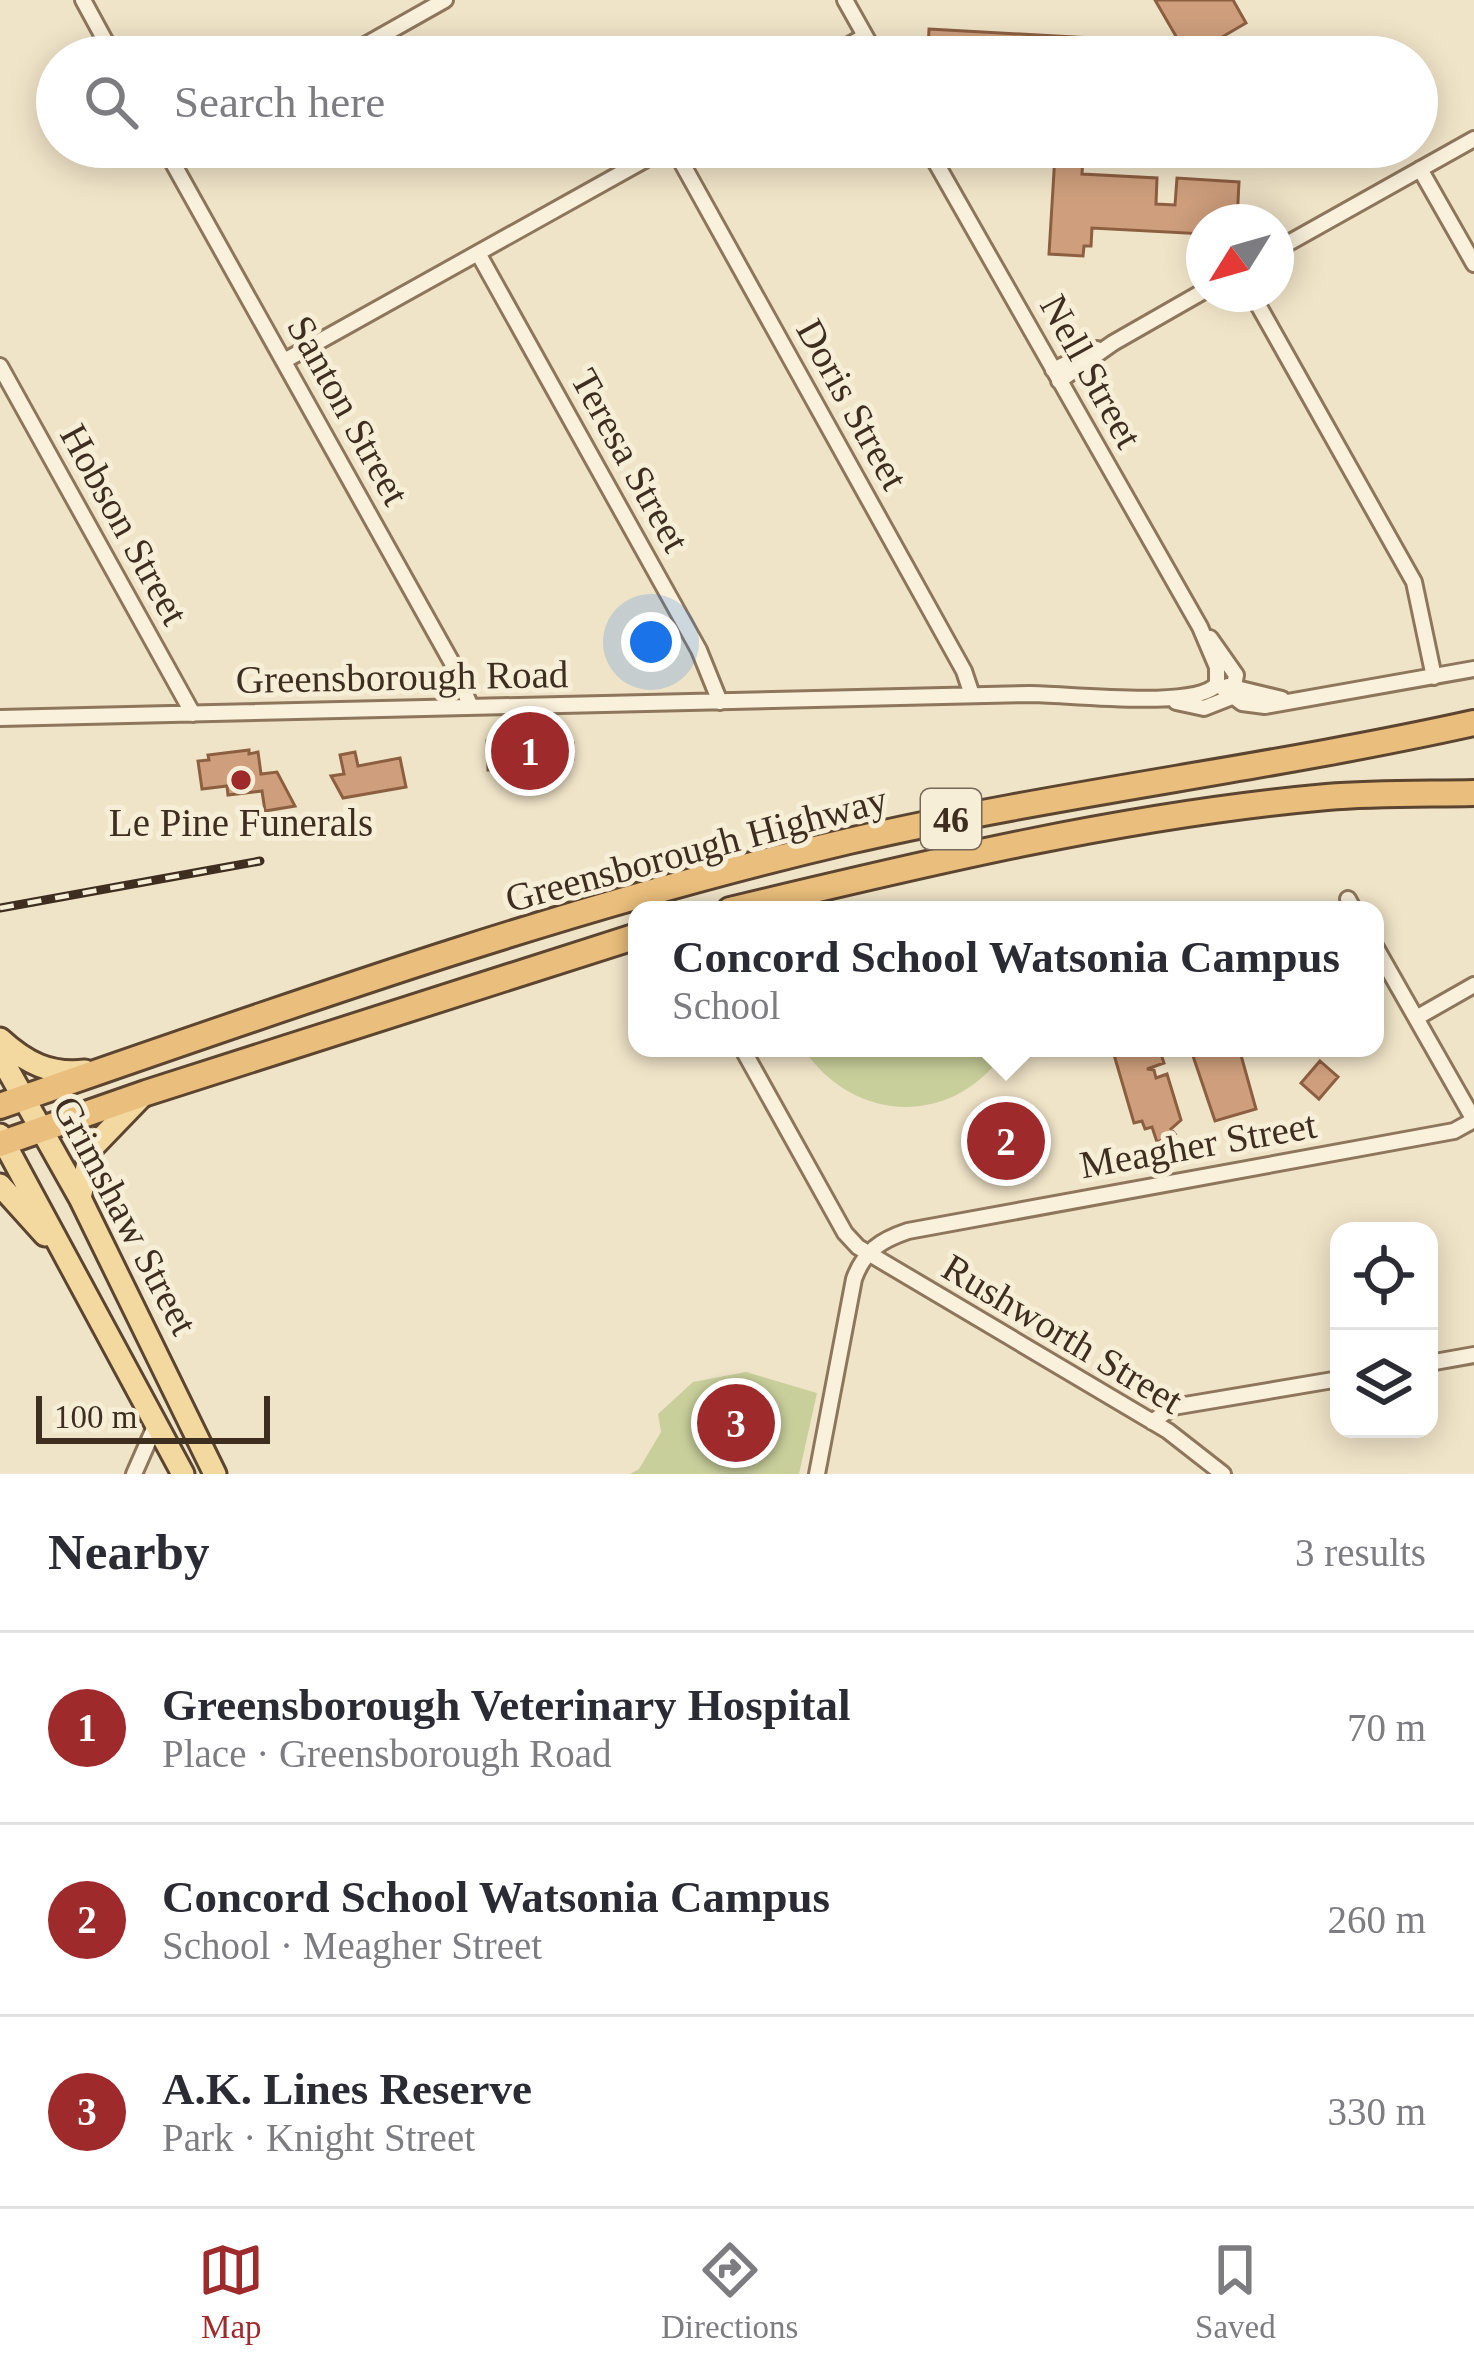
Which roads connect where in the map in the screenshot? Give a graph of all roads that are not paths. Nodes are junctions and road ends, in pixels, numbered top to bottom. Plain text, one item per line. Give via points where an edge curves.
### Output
1 (83, 0) edge
2 (445, 0) edge
3 (845, 0) edge
4 (103, 36) edge
5 (381, 36) edge
6 (865, 36) edge
7 (1474, 139) edge
8 (1438, 159) edge
9 (182, 168) edge
10 (632, 168) edge
11 (682, 168) edge
12 (940, 168) edge
13 (1420, 169) joint
14 (1294, 240) edge
15 (478, 253) junction
16 (1474, 263) edge
17 (1186, 301) edge
18 (1262, 312) edge
19 (284, 361) junction
20 (0, 366) edge
21 (1056, 375) junction
22 (1200, 627) junction
23 (1474, 669) edge
24 (1434, 677) junction
25 (1217, 684) junction
26 (1234, 693) junction
27 (972, 695) junction
28 (1165, 700) junction
29 (720, 702) junction
30 (471, 707) junction
31 (193, 714) junction
32 (0, 718) edge
33 (1474, 722) edge
34 (1474, 793) edge
35 (770, 901) edge
36 (628, 939) edge
37 (1384, 962) edge
38 (1474, 986) edge
39 (1416, 1018) junction
40 (0, 1039) edge
41 (0, 1056) edge
42 (747, 1057) edge
43 (109, 1068) junction
44 (146, 1093) junction
45 (12, 1102) edge
46 (1474, 1120) edge
47 (41, 1129) junction
48 (2, 1141) edge
49 (0, 1185) edge
50 (80, 1198) junction
51 (866, 1253) junction
52 (69, 1263) junction
53 (1474, 1354) edge
54 (1438, 1361) edge
55 (1330, 1381) edge
56 (1191, 1406) junction
57 (1152, 1422) junction
58 (156, 1424) junction
59 (1170, 1433) junction
60 (212, 1468) edge
61 (175, 1472) edge
62 (134, 1474) edge
63 (817, 1474) edge
64 (1223, 1474) edge

1 - 4 street
2 - 5 street
3 - 6 street
7 - 8 street
9 - 19 street, Santon Street
10 - 15 street
11 - 27 street, Doris Street
12 - 21 street, Nell Street
13 - 14 street
13 - 16 street
15 - 19 street
15 - 29 street, Teresa Street via 699,650
17 - 21 street
18 - 24 street via 1414,582
19 - 30 street, Santon Street
20 - 31 street, Hobson Street
21 - 22 street, Nell Street
22 - 25 street, Nell Street
22 - 26 street, Nell Street via 1231,664
23 - 24 street, Greensborough Road
24 - 26 street, Greensborough Road via 1289,701
25 - 26 street, Greensborough Road
25 - 28 street, Greensborough Road via 1206,694
26 - 28 street, Greensborough Road via 1204,708
27 - 28 street, Greensborough Road
27 - 29 street, Greensborough Road
29 - 30 street, Greensborough Road
30 - 31 street, Greensborough Road
31 - 32 street, Greensborough Road
33 - 43 highway, Greensborough Highway / 46 via 1054,797 753,865 584,910
34 - 35 highway, Greensborough Highway / 46 via 1330,796 1222,810
36 - 44 highway, Greensborough Highway
37 - 39 street
38 - 39 street
39 - 46 street
40 - 43 main road via 56,1072
41 - 45 main road, Grimshaw Street
42 - 51 street via 843,1229
43 - 45 highway, Greensborough Highway / 46
44 - 47 highway, Greensborough Highway
44 - 50 main road via 91,1150
45 - 47 main road, Grimshaw Street
46 - 51 street, Meagher Street via 1454,1131 908,1231
47 - 48 highway, Greensborough Highway
47 - 50 main road, Grimshaw Street
48 - 52 main road, Grimshaw Street
49 - 52 main road
50 - 60 main road, Grimshaw Street
51 - 57 street, Rushworth Street
51 - 63 street via 854,1279
52 - 58 main road, Grimshaw Street
53 - 54 street
55 - 56 street
56 - 57 street via 1172,1407
56 - 59 street
57 - 59 street, Rushworth Street
58 - 61 main road, Grimshaw Street
58 - 62 street
59 - 64 street, Rushworth Street
60 - 61 main road

